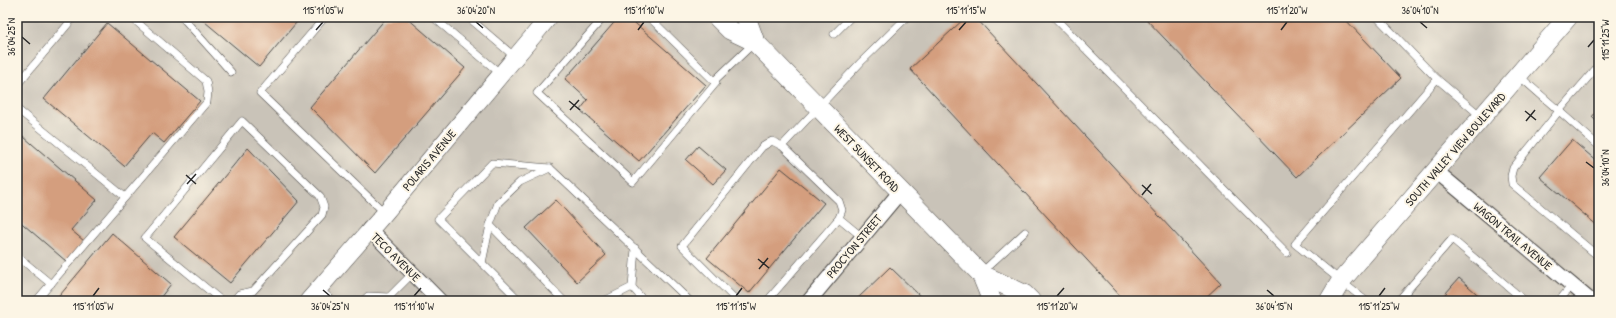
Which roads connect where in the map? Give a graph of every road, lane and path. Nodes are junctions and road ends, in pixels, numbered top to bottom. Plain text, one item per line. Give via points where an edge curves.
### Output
1 (74, 17) edge
2 (131, 17) edge
3 (182, 17) edge
4 (325, 17) edge
5 (434, 17) edge
6 (468, 17) edge
7 (549, 17) edge
8 (604, 17) edge
9 (649, 17) edge
10 (717, 17) edge
11 (746, 17) edge
12 (851, 17) edge
13 (907, 17) edge
14 (1054, 17) edge
15 (1378, 17) edge
16 (1568, 17) edge
17 (834, 34) dead end
18 (755, 42) junction
19 (515, 57) junction
20 (1599, 66) edge
21 (231, 72) dead end
22 (501, 74) junction
23 (1518, 75) junction
24 (1437, 79) junction
25 (714, 81) junction
26 (17, 86) edge
27 (819, 108) junction
28 (17, 109) edge
29 (1559, 111) junction
30 (1482, 117) junction
31 (782, 146) junction
32 (1599, 146) edge
33 (550, 168) junction
34 (1436, 171) junction
35 (900, 192) junction
36 (125, 197) junction
37 (385, 213) junction
38 (839, 218) junction
39 (490, 225) junction
40 (369, 229) junction
41 (1026, 232) dead end
42 (862, 237) junction
43 (635, 248) junction
44 (1287, 253) dead end
45 (17, 256) edge
46 (1599, 257) edge
47 (482, 263) junction
48 (413, 273) junction
49 (981, 274) junction
50 (1341, 281) junction
51 (51, 284) junction
52 (1572, 285) junction
53 (632, 288) junction
54 (314, 295) edge
55 (391, 299) edge
56 (812, 300) edge
57 (36, 301) edge
58 (222, 301) edge
59 (233, 301) edge
60 (333, 301) edge
61 (363, 301) edge
62 (440, 301) edge
63 (520, 301) edge
64 (564, 301) edge
65 (604, 301) edge
66 (644, 301) edge
67 (690, 301) edge
68 (737, 301) edge
69 (767, 301) edge
70 (992, 301) edge
71 (1031, 301) edge
72 (1314, 301) edge
73 (1329, 301) edge
74 (1366, 301) edge
75 (1398, 301) edge
76 (1525, 301) edge
77 (1559, 301) edge
78 (1591, 301) edge

1 - 26 lane
2 - 36 lane via 206,81 208,92 207,102
3 - 21 lane
4 - 37 lane via 260,93
5 - 22 lane
6 - 19 lane
7 - 19 street, POLARIS AVENUE
8 - 25 lane via 537,93 634,182 716,83
9 - 25 lane
10 - 18 main road, WEST SUNSET ROAD via 730,30
11 - 18 main road, WEST SUNSET ROAD
12 - 17 lane
13 - 27 lane
14 - 44 lane
15 - 24 lane
16 - 23 main road, SOUTH VALLEY VIEW BOULEVARD
18 - 25 lane
18 - 27 main road, WEST SUNSET ROAD
19 - 22 street, POLARIS AVENUE
20 - 29 lane
22 - 37 street, POLARIS AVENUE
23 - 29 lane
23 - 30 main road, SOUTH VALLEY VIEW BOULEVARD
24 - 30 lane
24 - 50 lane via 1295,244
27 - 31 lane
27 - 35 main road, WEST SUNSET ROAD
28 - 36 lane
29 - 32 lane
29 - 46 lane via 1513,168 1512,184
30 - 34 main road, SOUTH VALLEY VIEW BOULEVARD
31 - 38 lane via 839,201 842,210
31 - 68 lane via 772,141 762,147 682,246
33 - 39 lane via 520,182 498,203
33 - 43 lane
33 - 47 lane via 492,163 438,219
34 - 50 main road, SOUTH VALLEY VIEW BOULEVARD
34 - 52 street, WAGON TRAIL AVENUE
35 - 42 street, PROCYON STREET
35 - 49 main road, WEST SUNSET ROAD
36 - 51 lane
37 - 40 street, POLARIS AVENUE
38 - 42 lane
38 - 69 lane
39 - 47 lane
39 - 64 lane
40 - 48 street, TECO AVENUE
40 - 54 street, POLARIS AVENUE
41 - 49 lane
42 - 56 street, PROCYON STREET
43 - 53 lane
43 - 67 lane
45 - 51 lane
47 - 63 lane
48 - 55 lane
48 - 62 street, TECO AVENUE
49 - 70 main road, WEST SUNSET ROAD
49 - 71 main road, WEST SUNSET ROAD via 1024,294
50 - 72 main road, SOUTH VALLEY VIEW BOULEVARD
50 - 73 main road, SOUTH VALLEY VIEW BOULEVARD
50 - 74 lane
51 - 57 lane
52 - 77 lane
52 - 78 street, WAGON TRAIL AVENUE
53 - 65 lane
53 - 66 lane
54 - 60 lane
55 - 61 lane via 368,296
58 - 59 lane via 145,238 242,121 320,196 324,206 322,215 254,291 239,294
75 - 76 lane via 1452,239

